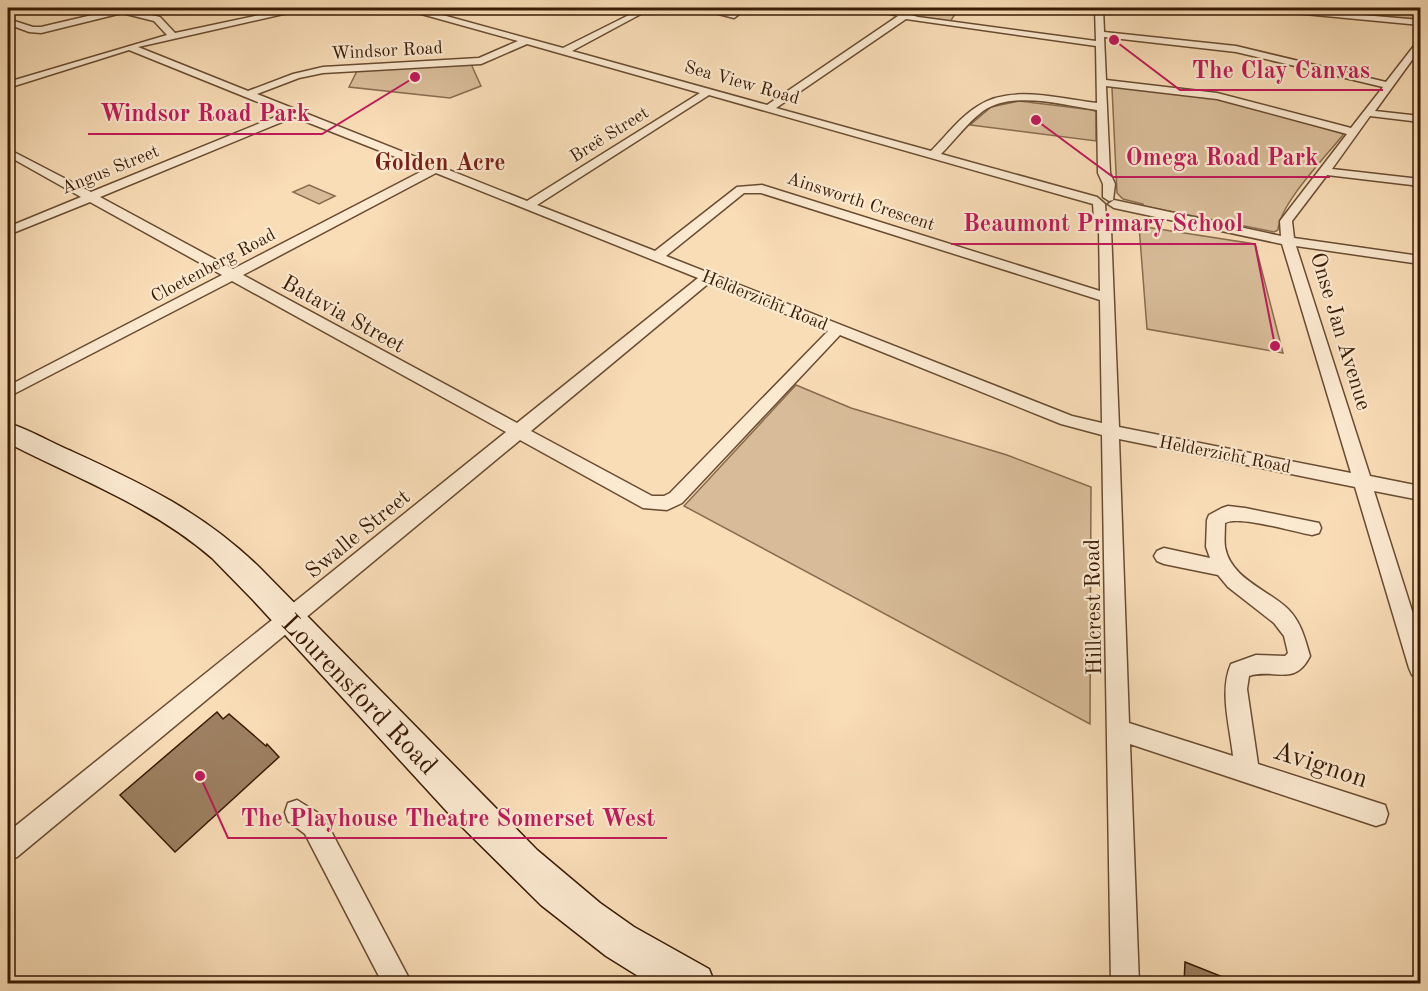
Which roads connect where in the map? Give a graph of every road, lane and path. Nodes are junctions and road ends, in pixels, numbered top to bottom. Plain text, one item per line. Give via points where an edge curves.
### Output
1 (301, 8) edge
2 (410, 8) edge
3 (648, 8) edge
4 (699, 8) edge
5 (879, 8) edge
6 (1098, 8) edge
7 (1261, 8) edge
8 (120, 9) edge
9 (268, 11) edge
10 (734, 15) dead end
11 (903, 17) junction
12 (8, 21) edge
13 (1420, 23) edge
14 (172, 35) junction
15 (1100, 39) junction
16 (528, 40) junction
17 (1420, 44) edge
18 (129, 47) junction
19 (565, 51) junction
20 (1101, 82) junction
21 (8, 85) edge
22 (1388, 85) junction
23 (708, 91) junction
24 (248, 94) junction
25 (769, 108) junction
26 (1101, 108) junction
27 (294, 113) junction
28 (1368, 113) junction
29 (1420, 119) edge
30 (1353, 132) junction
31 (8, 152) edge
32 (934, 154) junction
33 (435, 169) junction
34 (1323, 171) junction
35 (1420, 183) edge
36 (89, 197) junction
37 (1104, 200) junction
38 (527, 206) junction
39 (8, 231) edge
40 (1288, 241) junction
41 (656, 257) junction
42 (1420, 260) edge
43 (231, 275) junction
44 (708, 277) junction
45 (1107, 298) junction
46 (838, 329) junction
47 (8, 392) edge
48 (8, 432) edge
49 (1112, 432) junction
50 (519, 433) junction
51 (1363, 481) junction
52 (1420, 493) edge
53 (1312, 528) dead end
54 (1164, 556) dead end
55 (1221, 568) junction
56 (289, 619) junction
57 (1420, 668) edge
58 (1119, 730) junction
59 (1247, 772) junction
60 (297, 812) dead end
61 (1376, 814) dead end
62 (8, 848) edge
63 (398, 984) edge
64 (694, 984) edge
65 (1125, 984) edge

1 - 9 street
2 - 16 street, Sea View Road
3 - 19 street
4 - 10 street
5 - 11 street
6 - 15 street, Hillcrest Road
7 - 13 street
8 - 12 street via 41,30
8 - 14 street via 157,19
9 - 14 street
11 - 15 street
11 - 25 street
14 - 18 street
15 - 20 street, Hillcrest Road
15 - 22 street via 1236,49
16 - 19 street, Sea View Road
16 - 24 street, Windsor Road via 476,62 323,70
17 - 22 street, Onse Jan Avenue via 1406,69
18 - 21 street
18 - 24 street, Helderzicht Road
19 - 23 street, Sea View Road
20 - 26 street, Hillcrest Road
20 - 30 street via 1217,96
22 - 28 street, Onse Jan Avenue
23 - 25 street, Sea View Road
23 - 38 street, Breë Street
24 - 27 street, Helderzicht Road
25 - 32 street, Sea View Road
26 - 32 street via 1025,99 993,103 982,107
26 - 37 street, Hillcrest Road via 1108,184
27 - 33 street, Helderzicht Road
27 - 36 street, Angus Street
28 - 29 street
28 - 30 street, Onse Jan Avenue
30 - 34 street, Onse Jan Avenue
31 - 36 street, Batavia Street
32 - 37 street, Sea View Road
33 - 38 street, Helderzicht Road
33 - 43 street, Cloetenberg Road
34 - 35 street
34 - 40 street, Onse Jan Avenue via 1289,214
36 - 39 street, Angus Street
36 - 43 street, Batavia Street
37 - 40 street, Sea View Road
37 - 45 street, Hillcrest Road via 1110,220 1105,229
38 - 41 street, Helderzicht Road
40 - 42 street, Sea View Road
40 - 51 street, Onse Jan Avenue
41 - 44 street, Helderzicht Road
41 - 45 street, Ainsworth Crescent via 741,190 762,189
43 - 47 street, Cloetenberg Road
43 - 50 street, Batavia Street
44 - 46 street, Helderzicht Road
44 - 50 street, Swalle Street
45 - 49 street, Hillcrest Road
46 - 49 street, Helderzicht Road via 1067,420
46 - 50 street, Batavia Street via 676,498 661,504 644,501
48 - 56 street, Lourensford Road via 142,496 187,523 226,554
49 - 51 street, Helderzicht Road
49 - 58 street, Hillcrest Road
50 - 56 street, Swalle Street
51 - 52 street, Helderzicht Road
51 - 57 street, Onse Jan Avenue
53 - 55 street via 1245,514 1222,515 1216,519 1215,528
54 - 55 street, Avignon
55 - 59 street, Avignon via 1287,621 1298,640 1299,656 1289,666 1245,666 1239,671 1236,689
56 - 62 street, Swalle Street
56 - 64 street, Lourensford Road via 488,829 564,899 618,942
58 - 59 street, Avignon
58 - 65 street, Hillcrest Road
59 - 61 street, Avignon
60 - 63 street via 314,825

